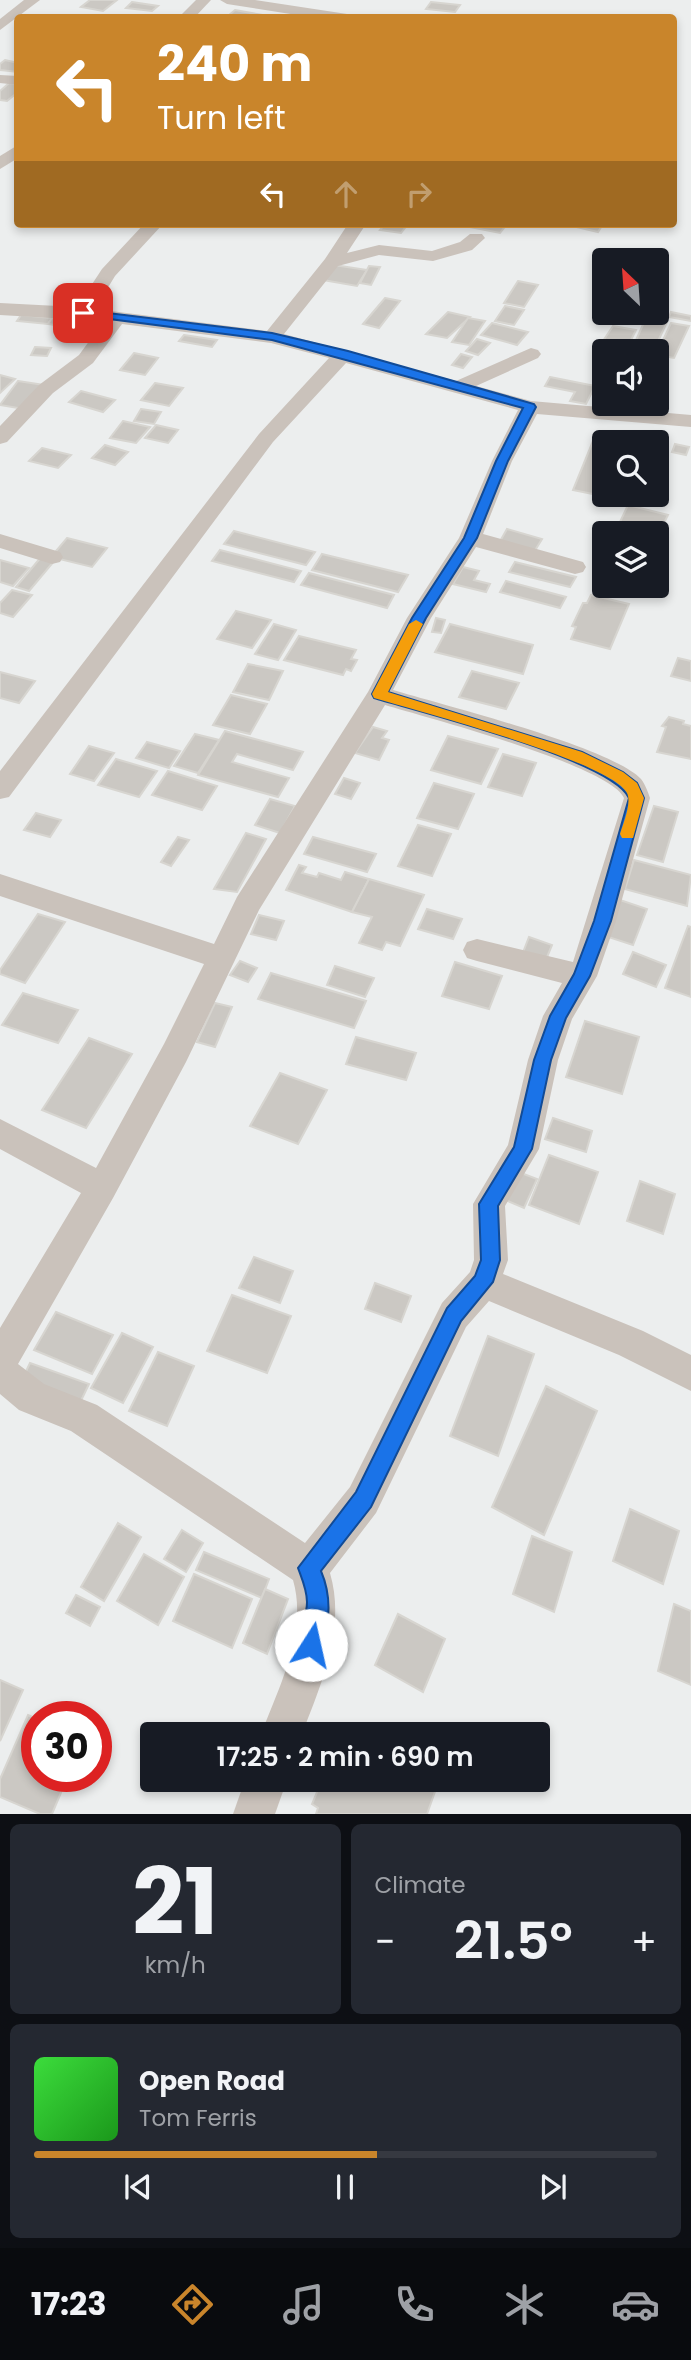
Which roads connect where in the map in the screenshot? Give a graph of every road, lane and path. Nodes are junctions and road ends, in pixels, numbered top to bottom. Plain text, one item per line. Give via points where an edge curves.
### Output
1 (33, 0) edge
2 (204, 0) edge
3 (227, 0) edge
4 (15, 14) edge
5 (189, 14) edge
6 (320, 14) edge
7 (14, 15) edge
8 (0, 26) edge
9 (14, 153) edge
10 (0, 164) edge
11 (150, 228) edge
12 (354, 228) edge
13 (476, 238) dead end
14 (332, 262) junction
15 (3, 313) edge
16 (83, 313) junction
17 (117, 317) junction
18 (272, 337) junction
19 (344, 354) junction
20 (531, 354) dead end
21 (461, 386) junction
22 (530, 407) junction
23 (691, 421) edge
24 (0, 438) edge
25 (470, 538) junction
26 (0, 541) edge
27 (52, 558) dead end
28 (575, 567) dead end
29 (379, 694) junction
30 (0, 790) edge
31 (0, 885) edge
32 (477, 950) dead end
33 (222, 958) junction
34 (582, 976) junction
35 (0, 1133) edge
36 (102, 1188) junction
37 (483, 1282) junction
38 (0, 1361) edge
39 (0, 1373) edge
40 (691, 1374) edge
41 (309, 1568) junction
42 (286, 1722) edge
43 (262, 1792) edge
44 (254, 1814) edge

1 - 4 street
2 - 5 street
3 - 6 street
7 - 8 street
9 - 10 street
11 - 16 street via 108,273
12 - 14 street
13 - 14 street via 466,246 433,256 379,250
14 - 18 street
15 - 16 street
16 - 17 street
17 - 18 street
17 - 24 street via 86,359 46,389
18 - 19 street
19 - 21 street
19 - 30 street via 267,438
20 - 21 street
21 - 22 street
22 - 23 street
22 - 25 street
25 - 28 street
25 - 29 street via 419,618
26 - 27 street
29 - 33 street via 247,905
29 - 34 street via 577,756 632,786 637,798 632,821
31 - 33 street
32 - 34 street
33 - 36 street
34 - 37 street via 558,1016 523,1149 489,1204 491,1260
35 - 36 street
36 - 38 street
37 - 40 street via 631,1343
37 - 41 street via 454,1315 363,1500
39 - 41 street via 32,1396 84,1418
41 - 42 street via 318,1603 307,1661
43 - 44 street

